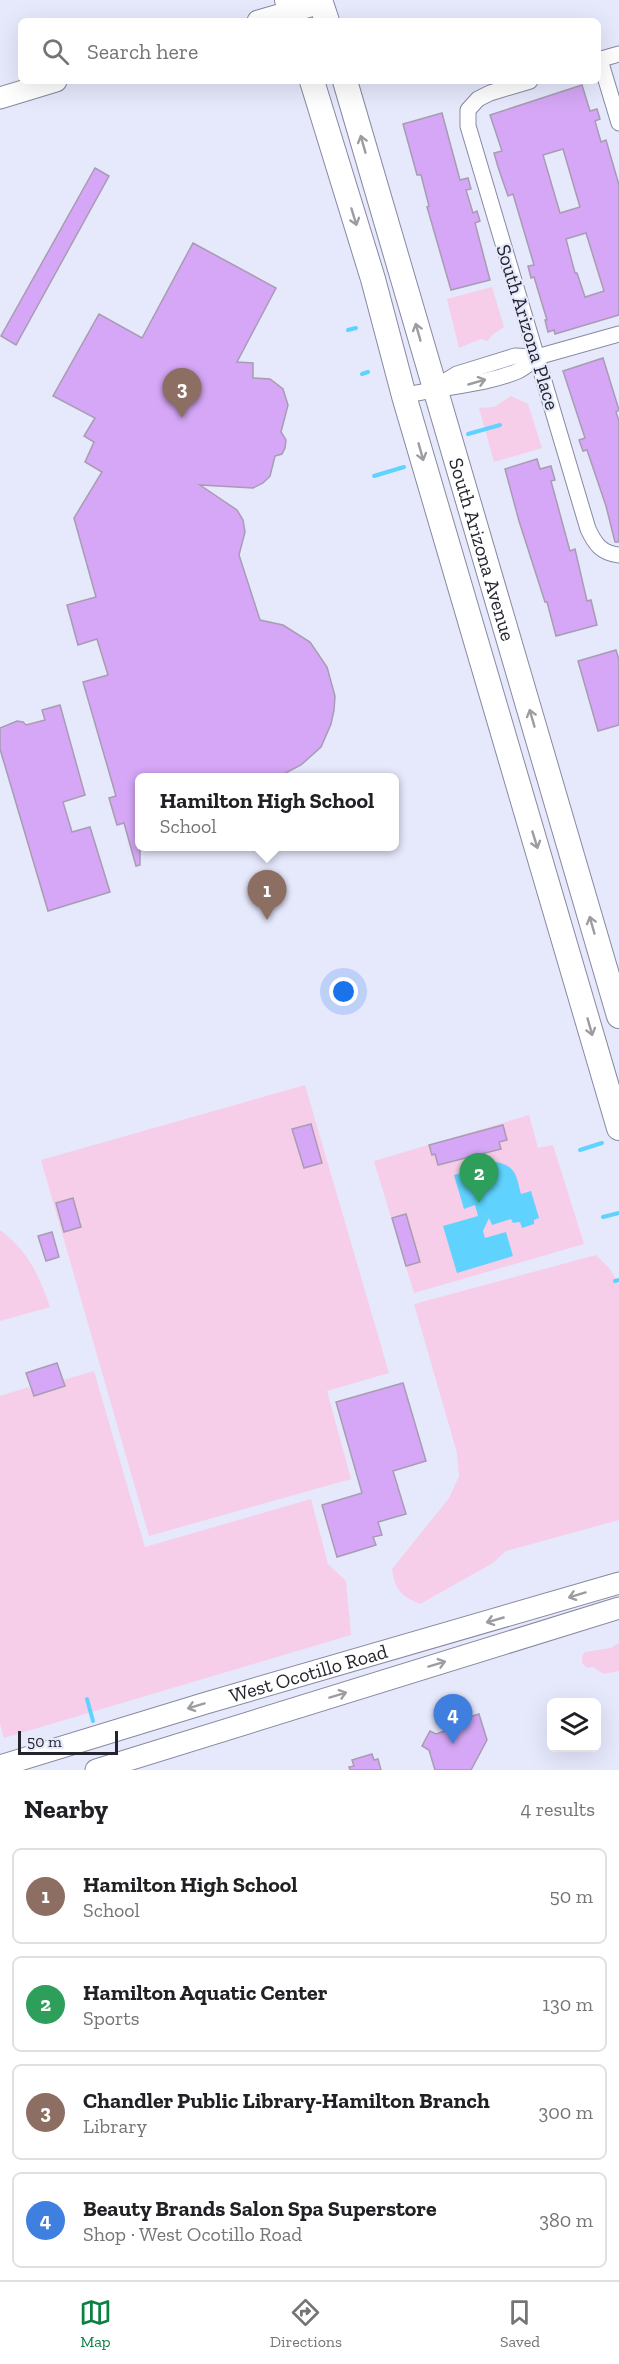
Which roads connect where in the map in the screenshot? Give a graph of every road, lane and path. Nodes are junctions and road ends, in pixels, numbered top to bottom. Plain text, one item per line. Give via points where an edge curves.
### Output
1 (325, 6) edge
2 (291, 11) edge
3 (268, 18) edge
4 (619, 54) edge
5 (601, 59) edge
6 (601, 66) edge
7 (46, 84) edge
8 (313, 84) edge
9 (346, 84) edge
10 (521, 84) edge
11 (0, 98) edge
12 (619, 123) edge
13 (619, 334) edge
14 (537, 357) junction
15 (434, 388) junction
16 (404, 396) junction
17 (613, 554) edge
18 (619, 1016) edge
19 (619, 1128) edge
20 (619, 1582) edge
21 (619, 1608) edge
22 (0, 1766) edge
23 (96, 1770) edge

1 - 2 main road
2 - 3 main road
4 - 5 street
6 - 12 street
7 - 11 main road
8 -> 16 main road, South Arizona Avenue via 373,279
15 -> 9 main road, South Arizona Avenue
10 - 14 street, South Arizona Place via 478,99 468,110 468,126
13 - 14 street
14 - 15 street via 520,371 461,387
14 - 17 street, South Arizona Place via 588,529 595,543
15 - 16 street
18 -> 15 main road, South Arizona Avenue
16 -> 19 main road, South Arizona Avenue
20 -> 22 main road, West Ocotillo Road
23 -> 21 main road, West Ocotillo Road

